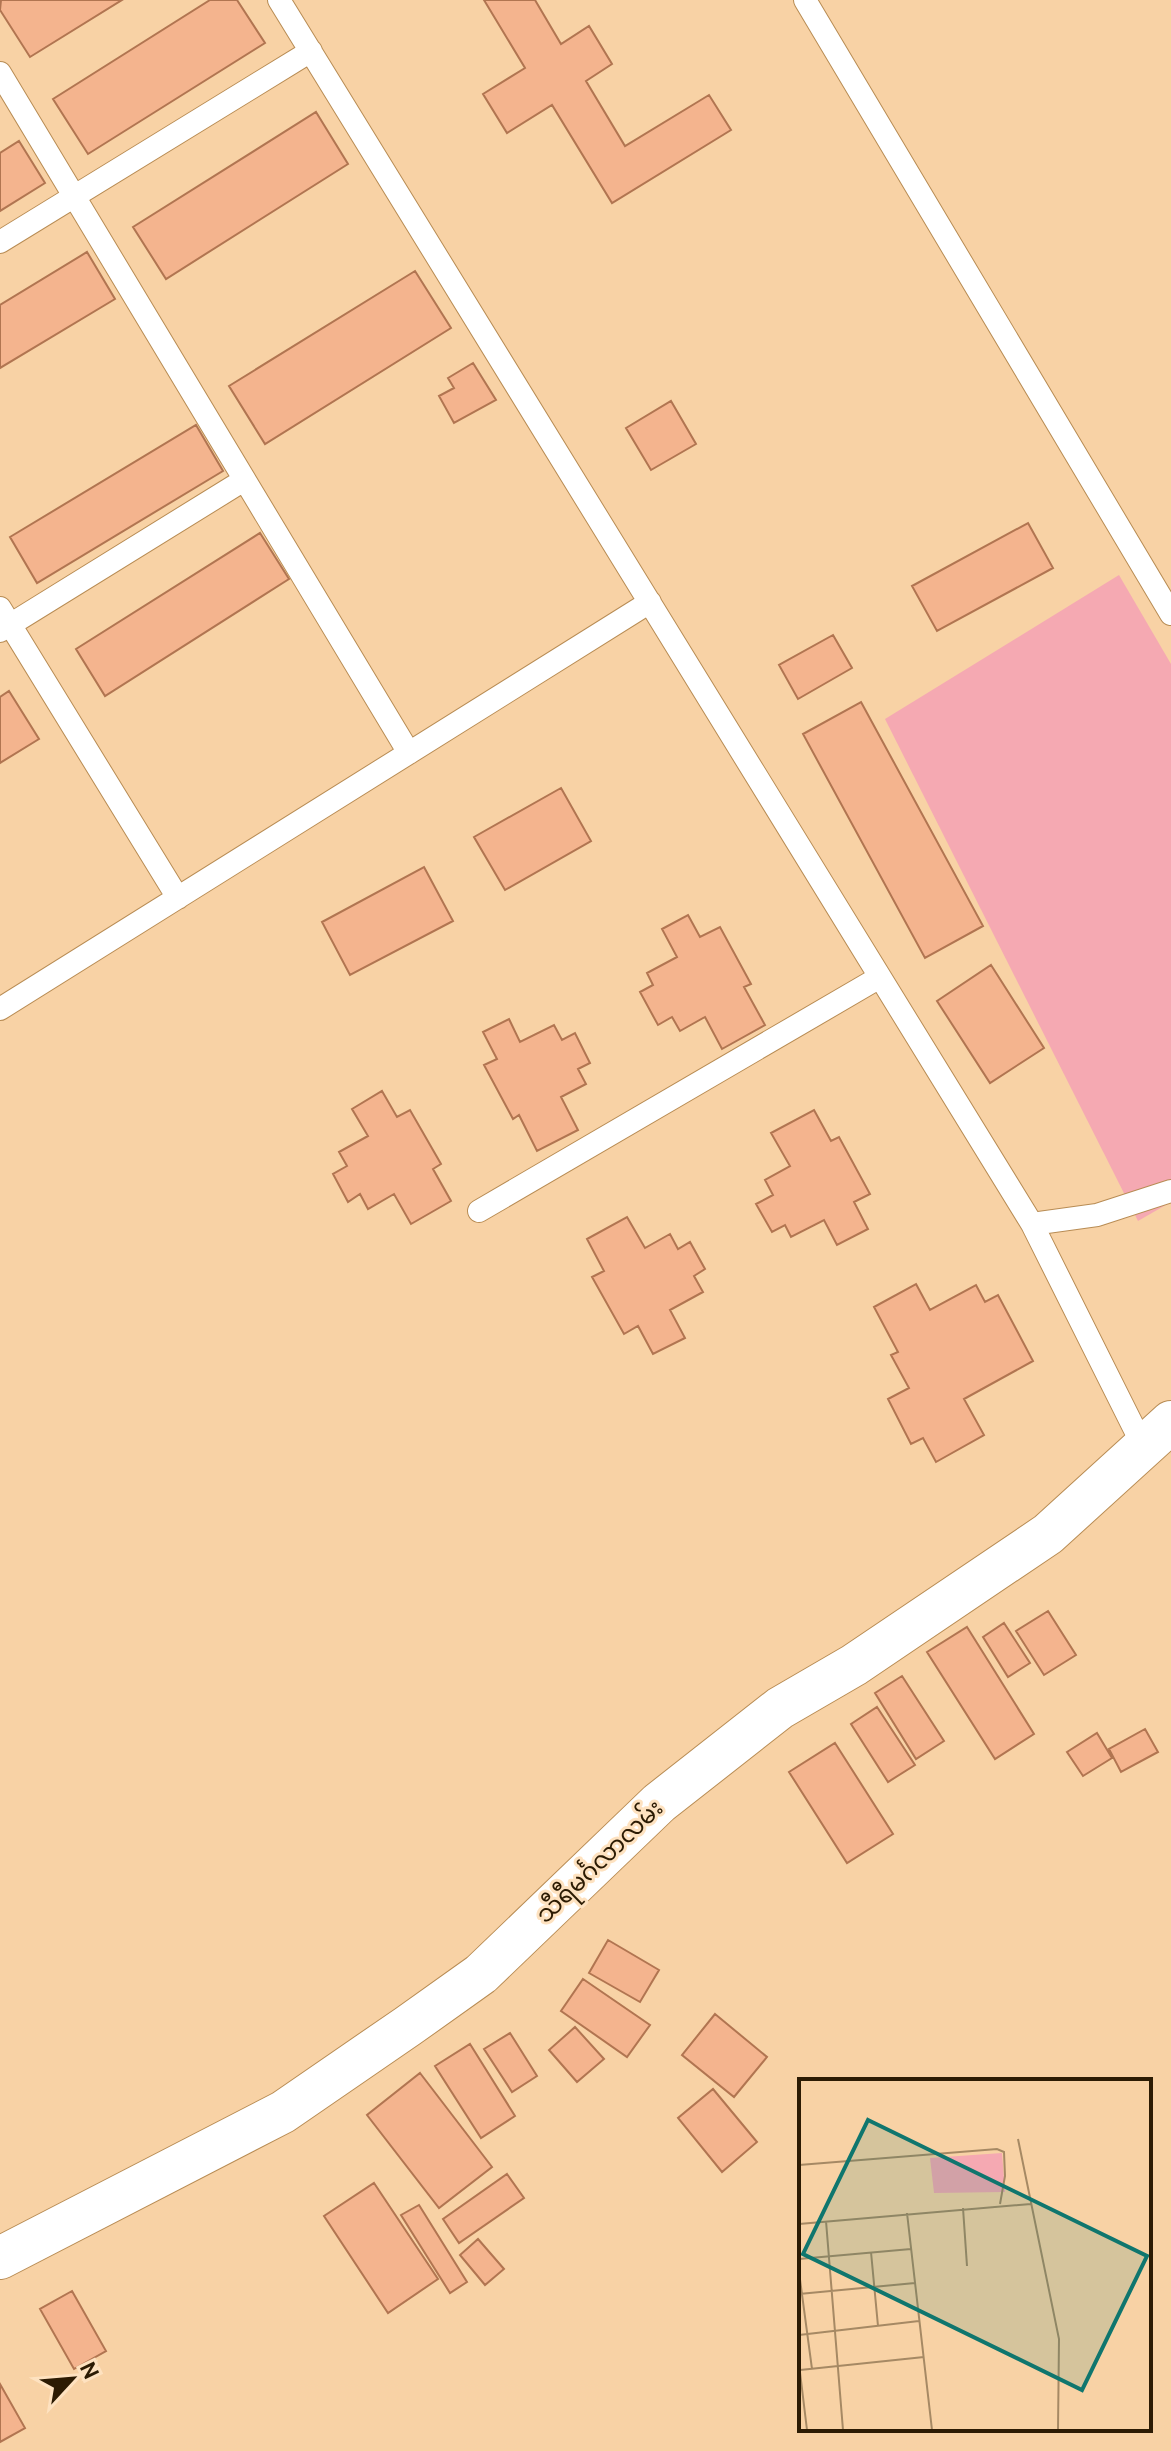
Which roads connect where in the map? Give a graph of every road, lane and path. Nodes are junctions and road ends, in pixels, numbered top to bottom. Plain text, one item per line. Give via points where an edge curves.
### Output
1 (279, 0) edge
2 (805, 0) edge
3 (311, 51) junction
4 (0, 73) edge
5 (74, 196) junction
6 (0, 242) edge
7 (244, 480) junction
8 (650, 602) junction
9 (1171, 614) edge
10 (3, 621) edge
11 (409, 753) junction
12 (178, 898) junction
13 (880, 977) junction
14 (0, 1009) edge
15 (1171, 1191) edge
16 (479, 1211) dead end
17 (1032, 1224) junction
18 (1157, 1434) edge
19 (0, 2258) edge

1 - 3 lane
2 - 9 lane
3 - 5 lane
3 - 8 lane
4 - 5 lane
5 - 6 lane
5 - 7 lane
7 - 10 lane
7 - 11 lane
8 - 11 lane
8 - 13 lane
10 - 12 lane
11 - 12 lane
12 - 14 lane
13 - 16 lane
13 - 17 lane
15 - 17 lane via 1097,1215
17 - 18 lane
18 - 19 street, သီရီမင်္ဂလာလမ်း via 1048,1534 854,1665 780,1708 659,1803 481,1974 408,2026 283,2112

